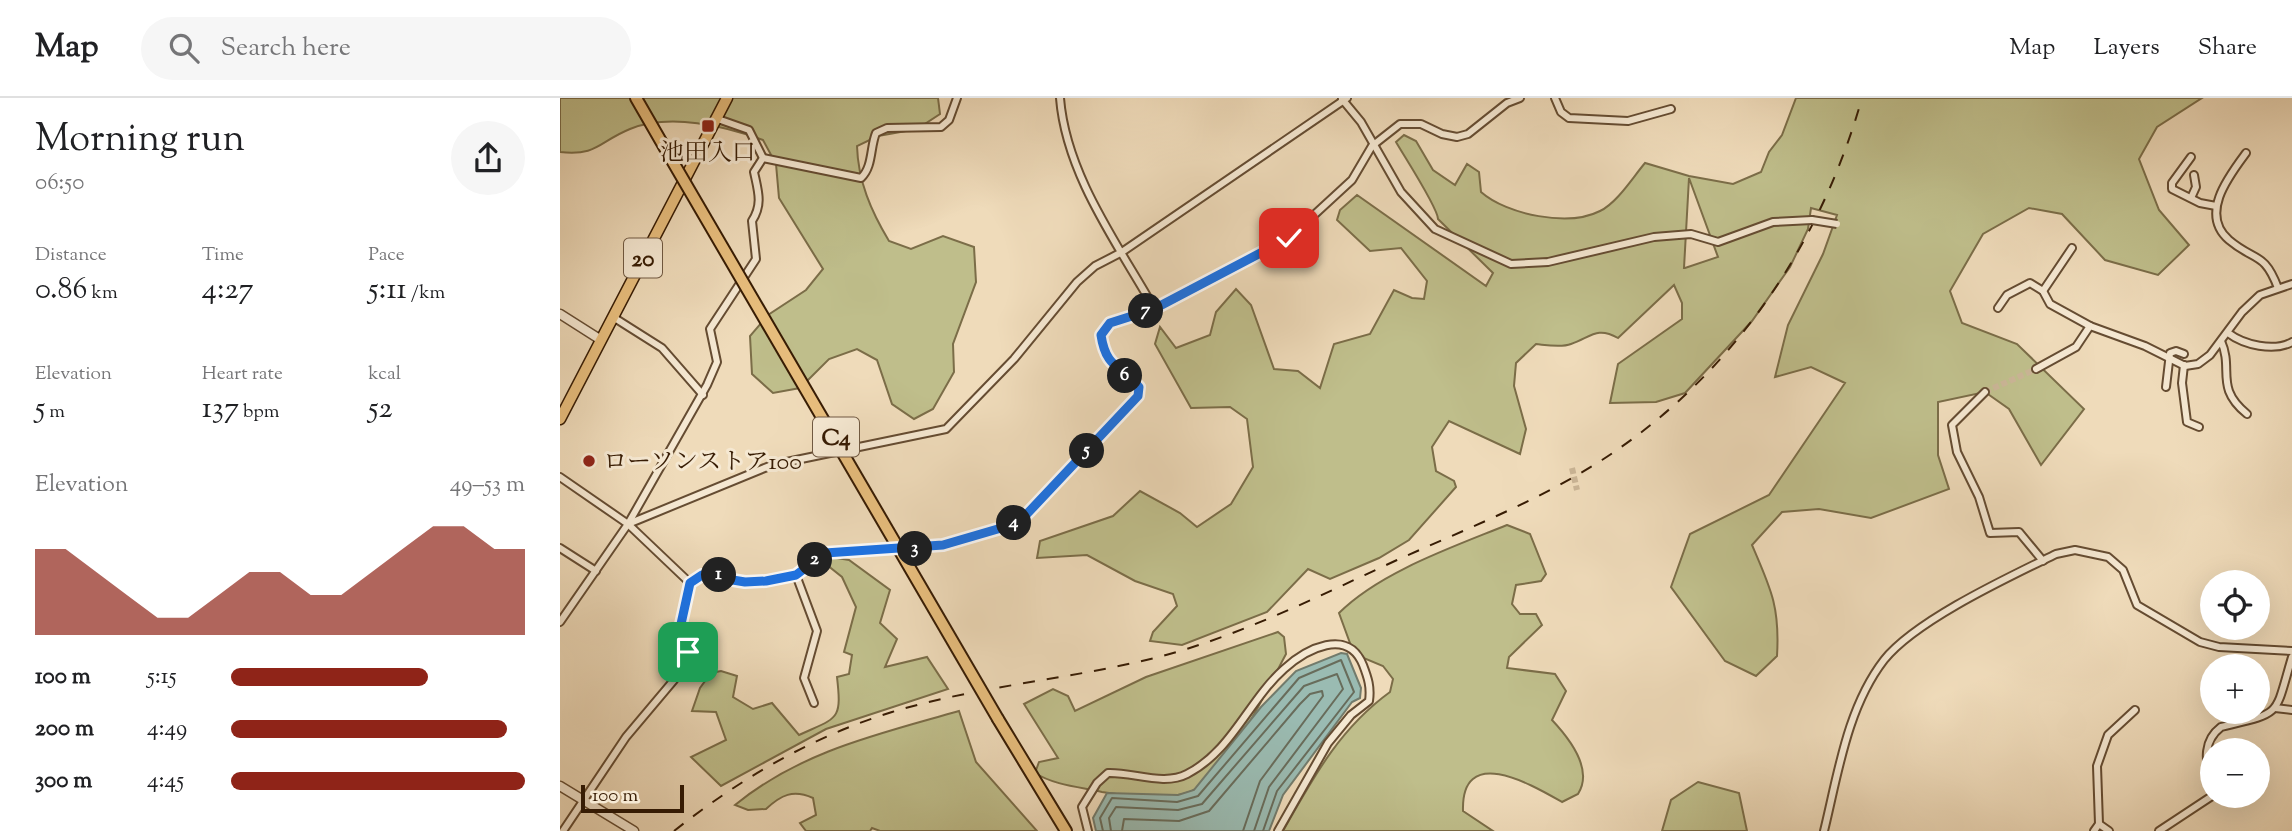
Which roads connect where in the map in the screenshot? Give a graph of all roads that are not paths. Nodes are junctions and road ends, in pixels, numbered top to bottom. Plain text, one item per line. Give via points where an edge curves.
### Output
1 (636, 98) edge
2 (727, 98) edge
3 (957, 98) edge
4 (1060, 98) edge
5 (1520, 98) edge
6 (1555, 98) edge
7 (1344, 99) edge
8 (1671, 109) dead end
9 (715, 118) junction
10 (1372, 146) junction
11 (2246, 153) dead end
12 (2191, 157) dead end
13 (763, 159) junction
14 (2194, 175) dead end
15 (2191, 198) junction
16 (2216, 206) junction
17 (1837, 224) dead end
18 (2072, 248) dead end
19 (1122, 251) junction
20 (2292, 284) edge
21 (2278, 288) junction
22 (2043, 291) junction
23 (1998, 308) dead end
24 (1154, 309) junction
25 (560, 314) edge
26 (613, 317) junction
27 (2090, 326) junction
28 (2228, 333) junction
29 (601, 340) junction
30 (2221, 341) junction
31 (2292, 342) edge
32 (2184, 354) dead end
33 (2169, 358) junction
34 (2184, 365) junction
35 (2036, 369) tunnel mouth
36 (2166, 387) dead end
37 (1985, 392) tunnel mouth
38 (703, 395) junction
39 (2247, 414) dead end
40 (560, 419) edge
41 (2199, 427) dead end
42 (560, 477) edge
43 (628, 524) junction
44 (560, 548) edge
45 (2043, 561) junction
46 (596, 571) junction
47 (796, 575) junction
48 (690, 583) junction
49 (560, 622) edge
50 (2292, 651) edge
51 (2292, 657) edge
52 (814, 703) dead end
53 (2275, 708) junction
54 (2135, 710) dead end
55 (2292, 710) edge
56 (2213, 738) edge
57 (560, 786) edge
58 (583, 803) junction
59 (2200, 804) edge
60 (2099, 824) junction
61 (564, 831) edge
62 (634, 831) edge
63 (1066, 831) edge
64 (1088, 831) edge
65 (1278, 831) edge
66 (1824, 831) edge
67 (2094, 831) edge
68 (2109, 831) edge
69 (2160, 831) edge

1 - 63 highway, C4, bridge
2 - 9 main road, 20
3 - 13 street via 941,128 887,128 876,133 866,174 857,179
4 - 19 street via 1068,145
5 - 10 street via 1468,134 1442,134 1411,122 1400,124
6 - 8 street via 1569,118 1628,121
7 - 10 street
7 - 19 street
9 - 13 street via 749,130
9 - 26 main road, 20
10 - 17 street, bridge via 1401,192 1435,229 1511,264 1548,262 1654,237 1691,234 1718,242 1773,222
10 - 24 street via 1352,180 1289,238
11 - 16 street
12 - 15 street via 2171,186
13 - 38 street via 754,172 760,209 752,221 756,259 710,329 717,362
14 - 15 street via 2196,187
15 - 16 street
16 - 21 street via 2228,239 2264,260
18 - 22 street
19 - 24 street
19 - 43 street via 1077,282 1014,359 946,429 772,465
20 - 21 street
21 - 28 street via 2260,295
22 - 23 street via 2030,283 2007,295
22 - 27 street via 2050,304
24 - 47 street via 1110,323 1101,335 1110,363 1139,387 1138,396 1025,516 1008,526 943,545 825,553
25 - 29 street
26 - 29 main road, 20
26 - 38 street via 662,348
27 - 33 street
27 - 35 street via 2076,347
28 - 30 street
28 - 31 street via 2239,342 2280,348
29 - 40 main road, 20
30 - 34 street via 2198,365
30 - 39 street via 2226,387
32 - 33 street via 2176,351
33 - 34 street
33 - 36 street
34 - 41 street via 2187,422
37 - 45 street via 1952,425 1956,452 1979,497 1990,533 2019,532
38 - 43 street
42 - 43 street
43 - 46 street
43 - 48 street
44 - 46 street
45 - 50 street via 2075,550 2108,557 2123,570 2137,605 2200,642
45 - 66 street via 1912,632 1884,660 1852,720
46 - 49 street
47 - 48 street via 745,582 702,575
47 - 52 street via 817,631 804,678
48 - 58 street via 681,624 687,657
51 - 53 street
53 - 55 street
53 - 56 street via 2270,714 2221,727
54 - 60 street via 2108,735 2097,766
57 - 58 street
58 - 61 street
58 - 62 street
59 - 69 street
60 - 67 street
60 - 68 street
64 - 65 street via 1082,807 1108,773 1164,779 1186,775 1223,746 1284,668 1319,646 1346,645 1360,658 1371,688 1369,701 1328,743

